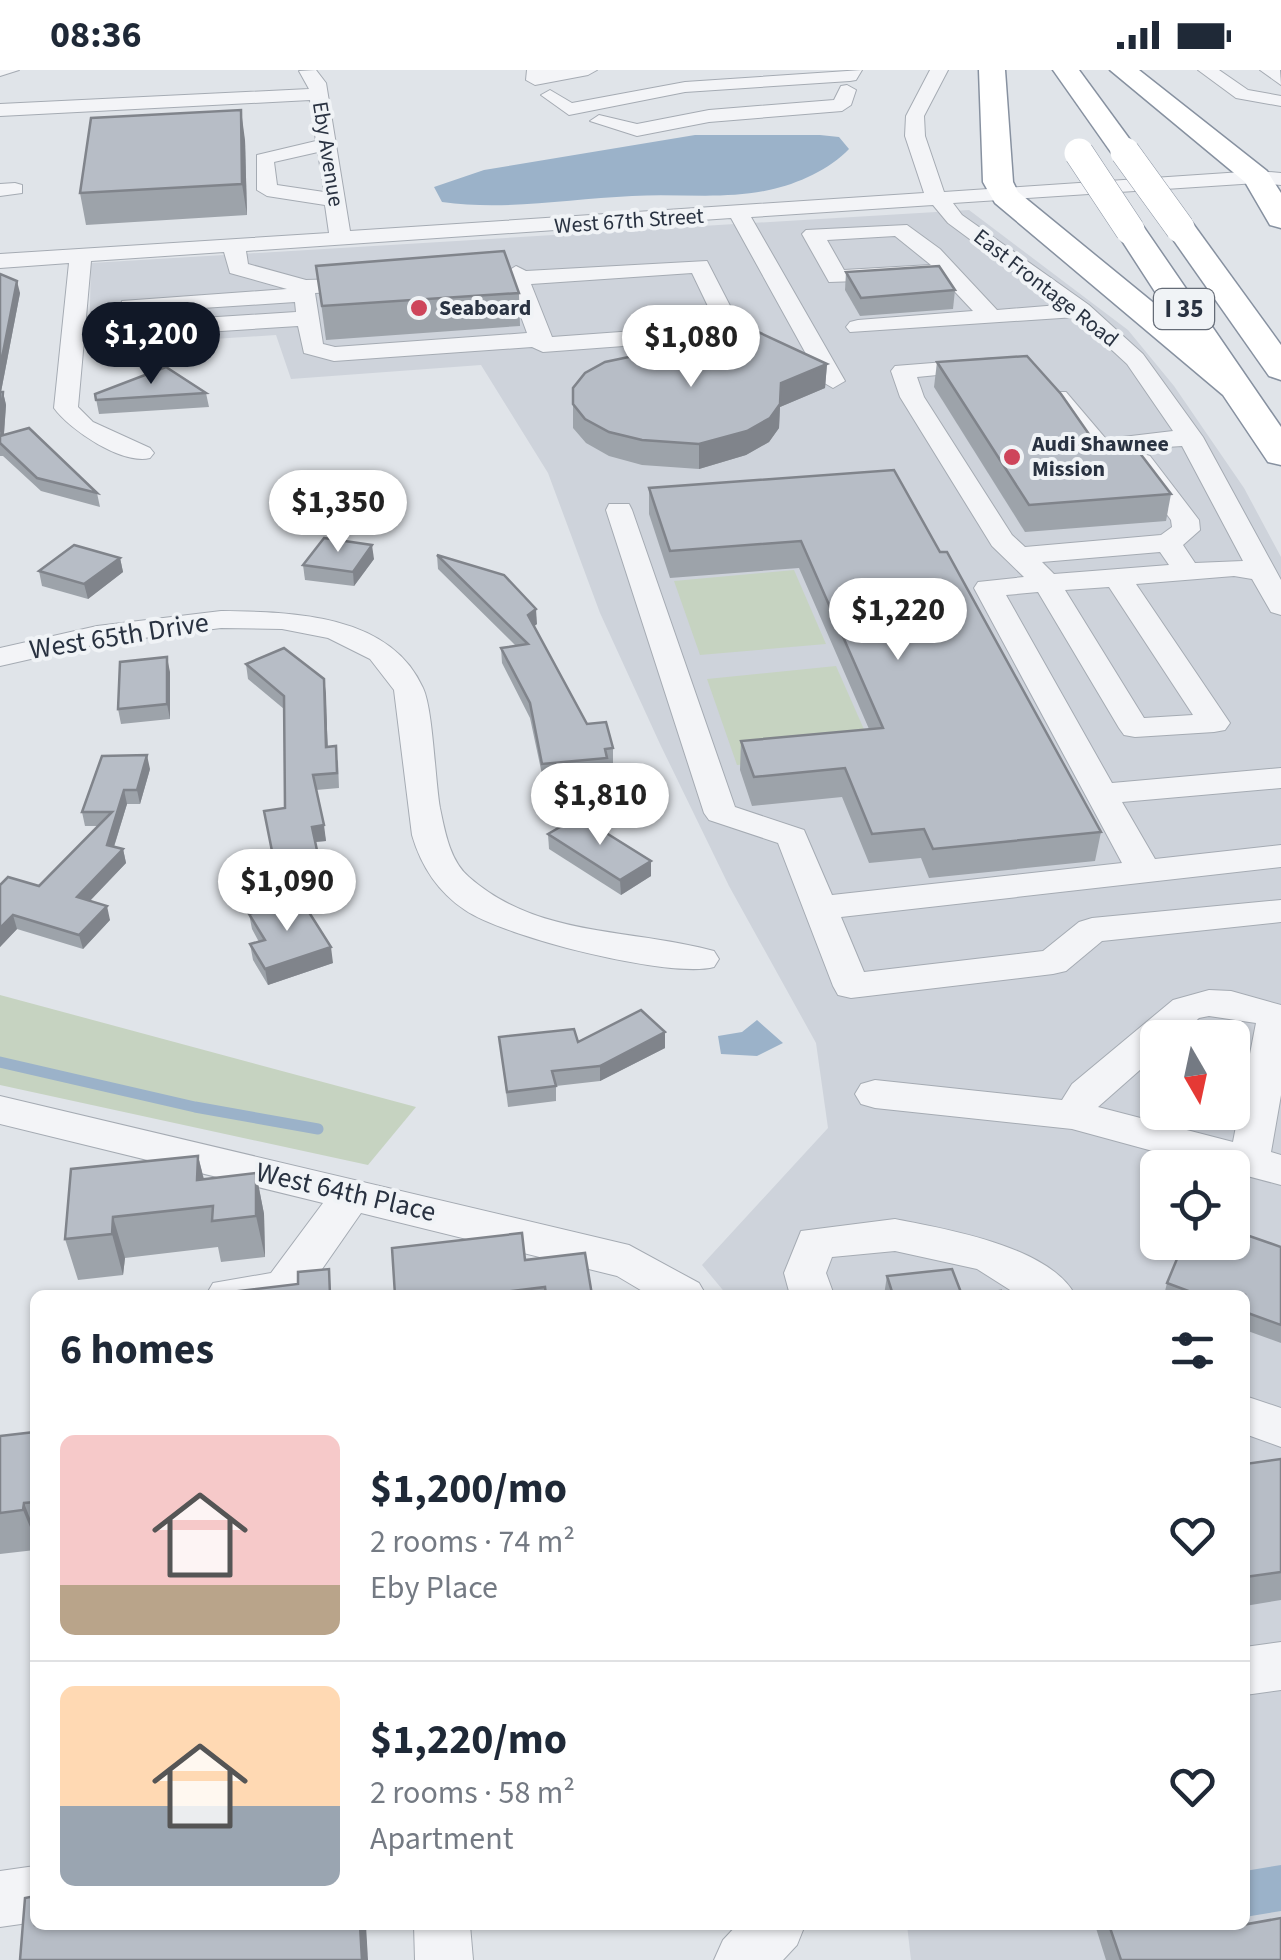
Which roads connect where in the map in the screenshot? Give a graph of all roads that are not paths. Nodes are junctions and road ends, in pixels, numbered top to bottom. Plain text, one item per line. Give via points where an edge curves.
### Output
1 (10, 70) edge
2 (307, 70) edge
3 (588, 70) edge
4 (698, 70) edge
5 (939, 70) edge
6 (992, 70) edge
7 (1066, 70) edge
8 (1124, 70) edge
9 (1207, 70) edge
10 (1269, 70) edge
11 (0, 71) edge
12 (536, 75) edge
13 (850, 79) edge
14 (1281, 80) edge
15 (319, 94) junction
16 (550, 95) junction
17 (1281, 101) edge
18 (569, 109) junction
19 (0, 110) edge
20 (326, 144) junction
21 (1073, 145) dead end
22 (1273, 175) edge
23 (1006, 197) junction
24 (335, 200) junction
25 (939, 201) junction
26 (739, 214) junction
27 (1281, 219) edge
28 (341, 239) junction
29 (569, 240) junction
30 (234, 246) junction
31 (81, 256) junction
32 (0, 261) edge
33 (948, 270) junction
34 (382, 282) edge
35 (514, 282) junction
36 (306, 300) junction
37 (1081, 310) junction
38 (991, 317) junction
39 (858, 327) dead end
40 (538, 331) junction
41 (1006, 362) edge
42 (1281, 369) edge
43 (833, 381) dead end
44 (1047, 383) edge
45 (1238, 388) junction
46 (1190, 437) junction
47 (1126, 442) junction
48 (141, 453) dead end
49 (1281, 454) edge
50 (619, 510) dead end
51 (1168, 542) junction
52 (1018, 556) junction
53 (1188, 572) junction
54 (1261, 572) junction
55 (1118, 578) junction
56 (1045, 581) junction
57 (1281, 606) edge
58 (0, 657) edge
59 (1281, 778) edge
60 (1102, 794) junction
61 (1281, 856) edge
62 (1144, 871) junction
63 (1066, 882) junction
64 (820, 908) junction
65 (1281, 912) edge
66 (1092, 930) junction
67 (701, 959) dead end
68 (875, 1094) dead end
69 (0, 1110) edge
70 (1072, 1115) junction
71 (1265, 1166) edge
72 (352, 1194) junction
73 (275, 1290) edge
74 (676, 1290) edge
75 (810, 1290) edge
76 (1045, 1290) edge
77 (1250, 1417) edge
78 (1281, 1428) edge
79 (1281, 1666) edge
80 (1250, 1671) edge
81 (30, 1895) edge
82 (0, 1899) edge
83 (442, 1930) edge
84 (772, 1930) edge
85 (444, 1960) edge
86 (743, 1960) edge

1 - 11 street
2 - 15 street, Eby Avenue
3 - 12 street
4 - 16 street
5 - 25 street, East Frontage Road via 915,116 915,136
6 - 23 highway via 998,182
7 - 42 highway, I 35, bridge
8 - 22 highway
9 - 17 street via 1242,94
10 - 14 street
12 - 16 street
13 - 18 street via 685,87
13 - 18 street via 842,105 709,116 637,130
15 - 19 street
15 - 20 street, Eby Avenue
16 - 18 street
20 - 24 street, Eby Avenue
20 - 24 street via 264,159 268,190
21 - 45 highway, I 35, bridge
22 - 23 street, West 67th Street
22 - 27 highway
23 - 25 street, West 67th Street
23 - 45 highway
24 - 28 street, Eby Avenue
25 - 26 street, West 67th Street
25 - 37 street, East Frontage Road
26 - 29 street, West 67th Street
26 - 43 street
28 - 29 street, West 67th Street
28 - 30 street, West 67th Street
29 - 35 street
30 - 31 street, West 67th Street
30 - 36 street via 238,268
31 - 32 street, West 67th Street
31 - 48 street via 66,408 84,427
33 - 33 street via 900,229 812,234 838,278
33 - 38 street
34 - 36 street
35 - 40 street
35 - 40 street via 699,266 720,310
36 - 36 street via 128,330 130,306
36 - 40 street via 312,348 334,354
37 - 38 street
37 - 46 street, East Frontage Road via 1135,359
38 - 39 street
41 - 52 street via 903,371 912,397
44 - 47 street via 1099,447
45 - 49 highway, I 35
46 - 47 street
46 - 54 street, East Frontage Road
47 - 51 street via 1185,520 1186,530
50 - 64 street via 721,813 792,836
51 - 52 street
51 - 53 street
52 - 56 street
53 - 54 street
53 - 55 street
54 - 57 street, East Frontage Road
55 - 56 street
55 - 56 street via 1214,722 1136,728
56 - 60 street via 988,588
58 - 67 street, West 65th Drive via 155,625 230,618 311,624 354,637 403,674 432,844 456,884 522,924
59 - 60 street
60 - 62 street
61 - 62 street
62 - 63 street
63 - 64 street
63 - 66 street
64 - 66 street via 851,986 1053,962
65 - 66 street
68 - 70 street
69 - 72 street, West 64th Place
70 - 71 street
70 - 71 street via 1086,1094 1186,1009 1224,1001 1276,1016
72 - 73 street via 284,1289
72 - 74 street, West 64th Place via 629,1262
75 - 76 street via 804,1273 816,1242 895,1236 988,1255
77 - 78 street
79 - 80 street
81 - 82 street
83 - 85 street
84 - 86 street

